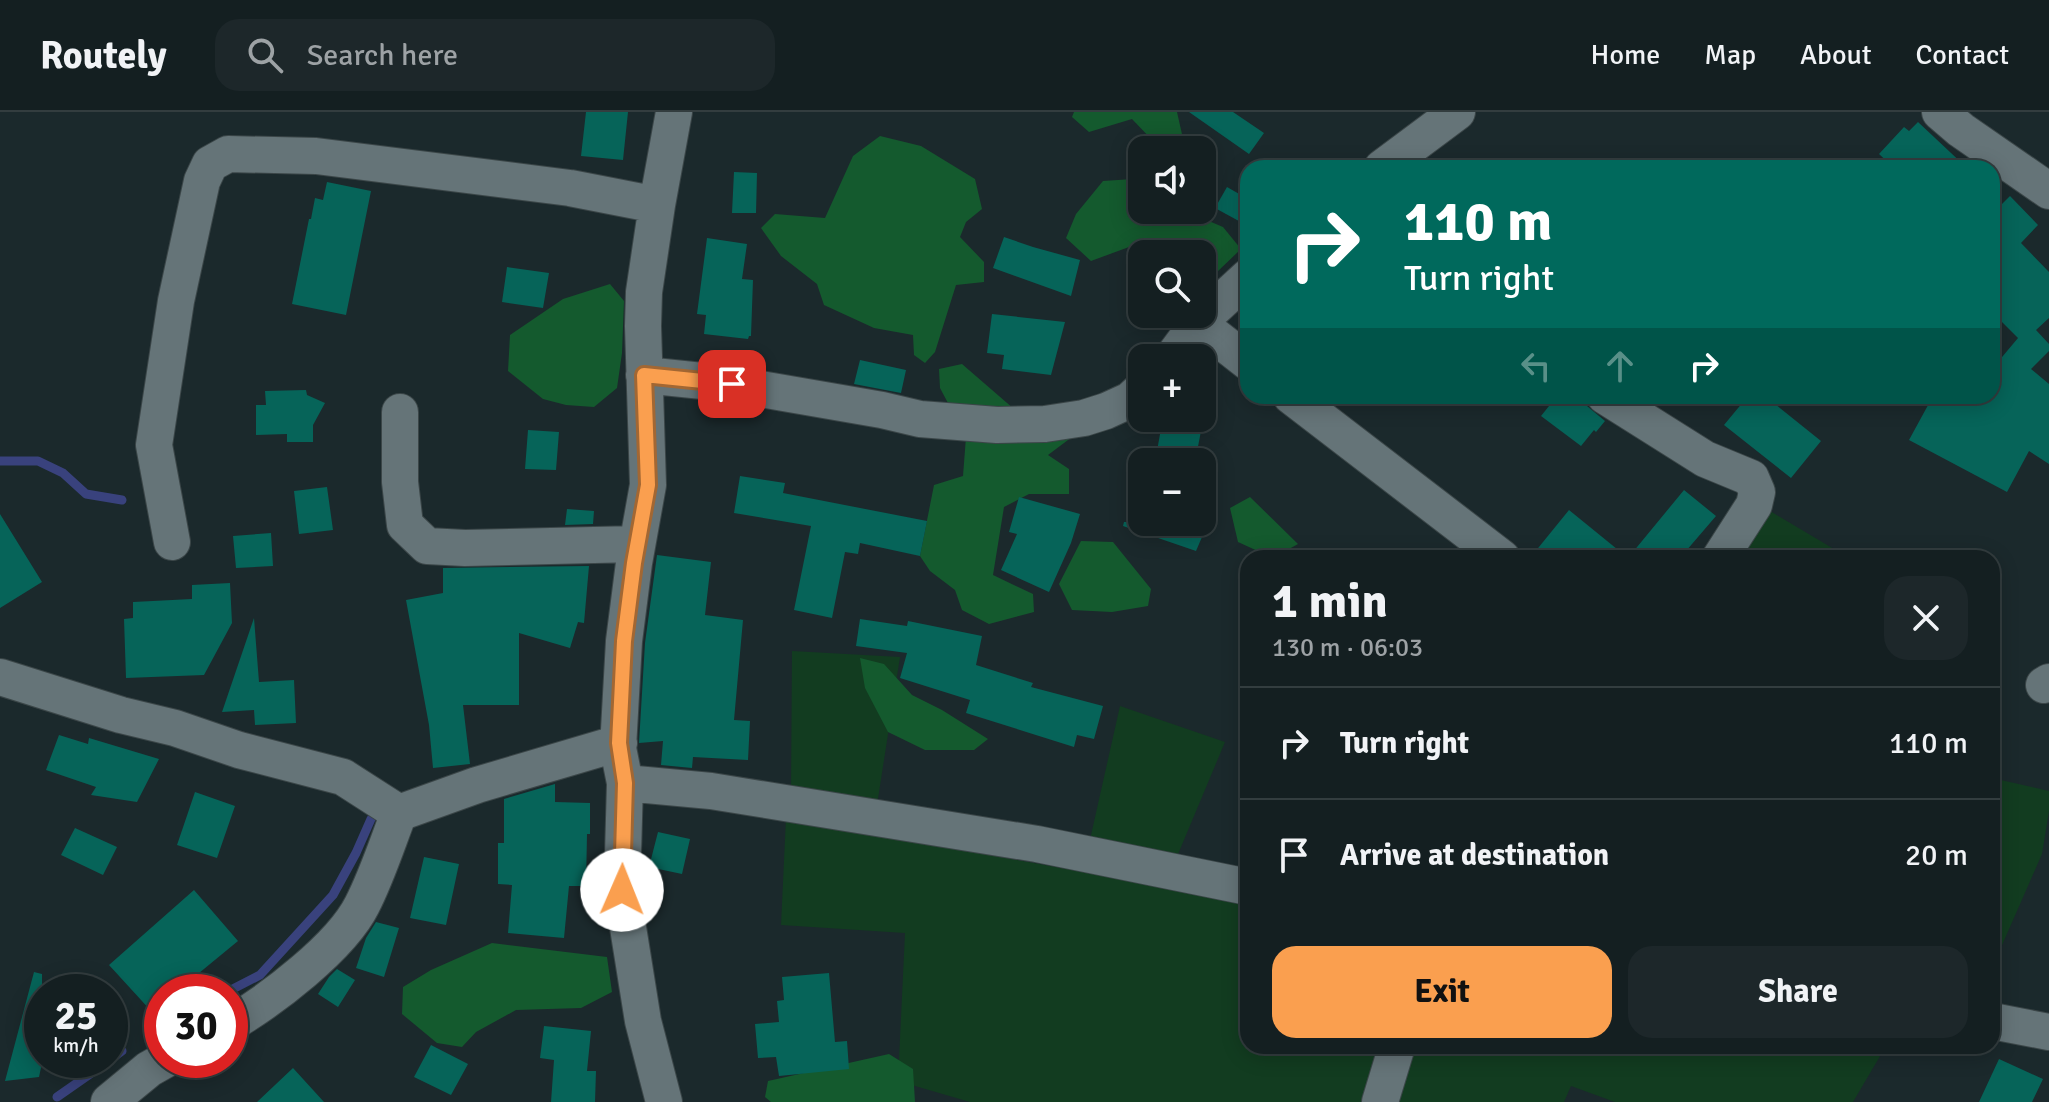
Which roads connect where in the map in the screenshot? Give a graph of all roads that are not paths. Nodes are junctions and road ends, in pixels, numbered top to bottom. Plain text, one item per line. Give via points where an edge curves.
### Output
1 (674, 112) edge
2 (1457, 112) edge
3 (1940, 112) edge
4 (1393, 160) edge
5 (2049, 191) edge
6 (657, 205) junction
7 (1240, 284) edge
8 (1216, 306) edge
9 (1204, 328) edge
10 (1240, 356) edge
11 (644, 375) junction
12 (1128, 401) edge
13 (1301, 404) edge
14 (1618, 404) edge
15 (400, 412) dead end
16 (172, 542) dead end
17 (637, 544) junction
18 (1492, 550) edge
19 (1725, 550) edge
20 (0, 677) edge
21 (619, 743) junction
22 (625, 783) junction
23 (399, 813) junction
24 (1240, 885) edge
25 (248, 1013) edge
26 (2000, 1023) edge
27 (2049, 1032) edge
28 (1395, 1054) edge
29 (144, 1073) edge
30 (109, 1102) edge
31 (664, 1102) edge
32 (1380, 1102) edge

1 - 6 street
2 - 4 street
3 - 5 street
6 - 11 street via 644,292
6 - 16 street via 570,188 316,156 228,154 210,164 176,301 154,445
7 - 8 street
9 - 10 street
11 - 12 street via 732,384 920,419 997,425 1084,418
11 - 17 street via 648,485
13 - 18 street
14 - 19 street via 1705,459 1751,478 1757,492 1754,505
15 - 17 street via 405,525 427,546
17 - 21 street via 624,641
20 - 23 street via 343,777
21 - 22 street
21 - 23 street
22 - 24 street via 711,791 1037,844
22 - 31 street via 622,890 643,1021
23 - 25 street via 362,907 339,938
26 - 27 street
28 - 32 street
29 - 30 street

